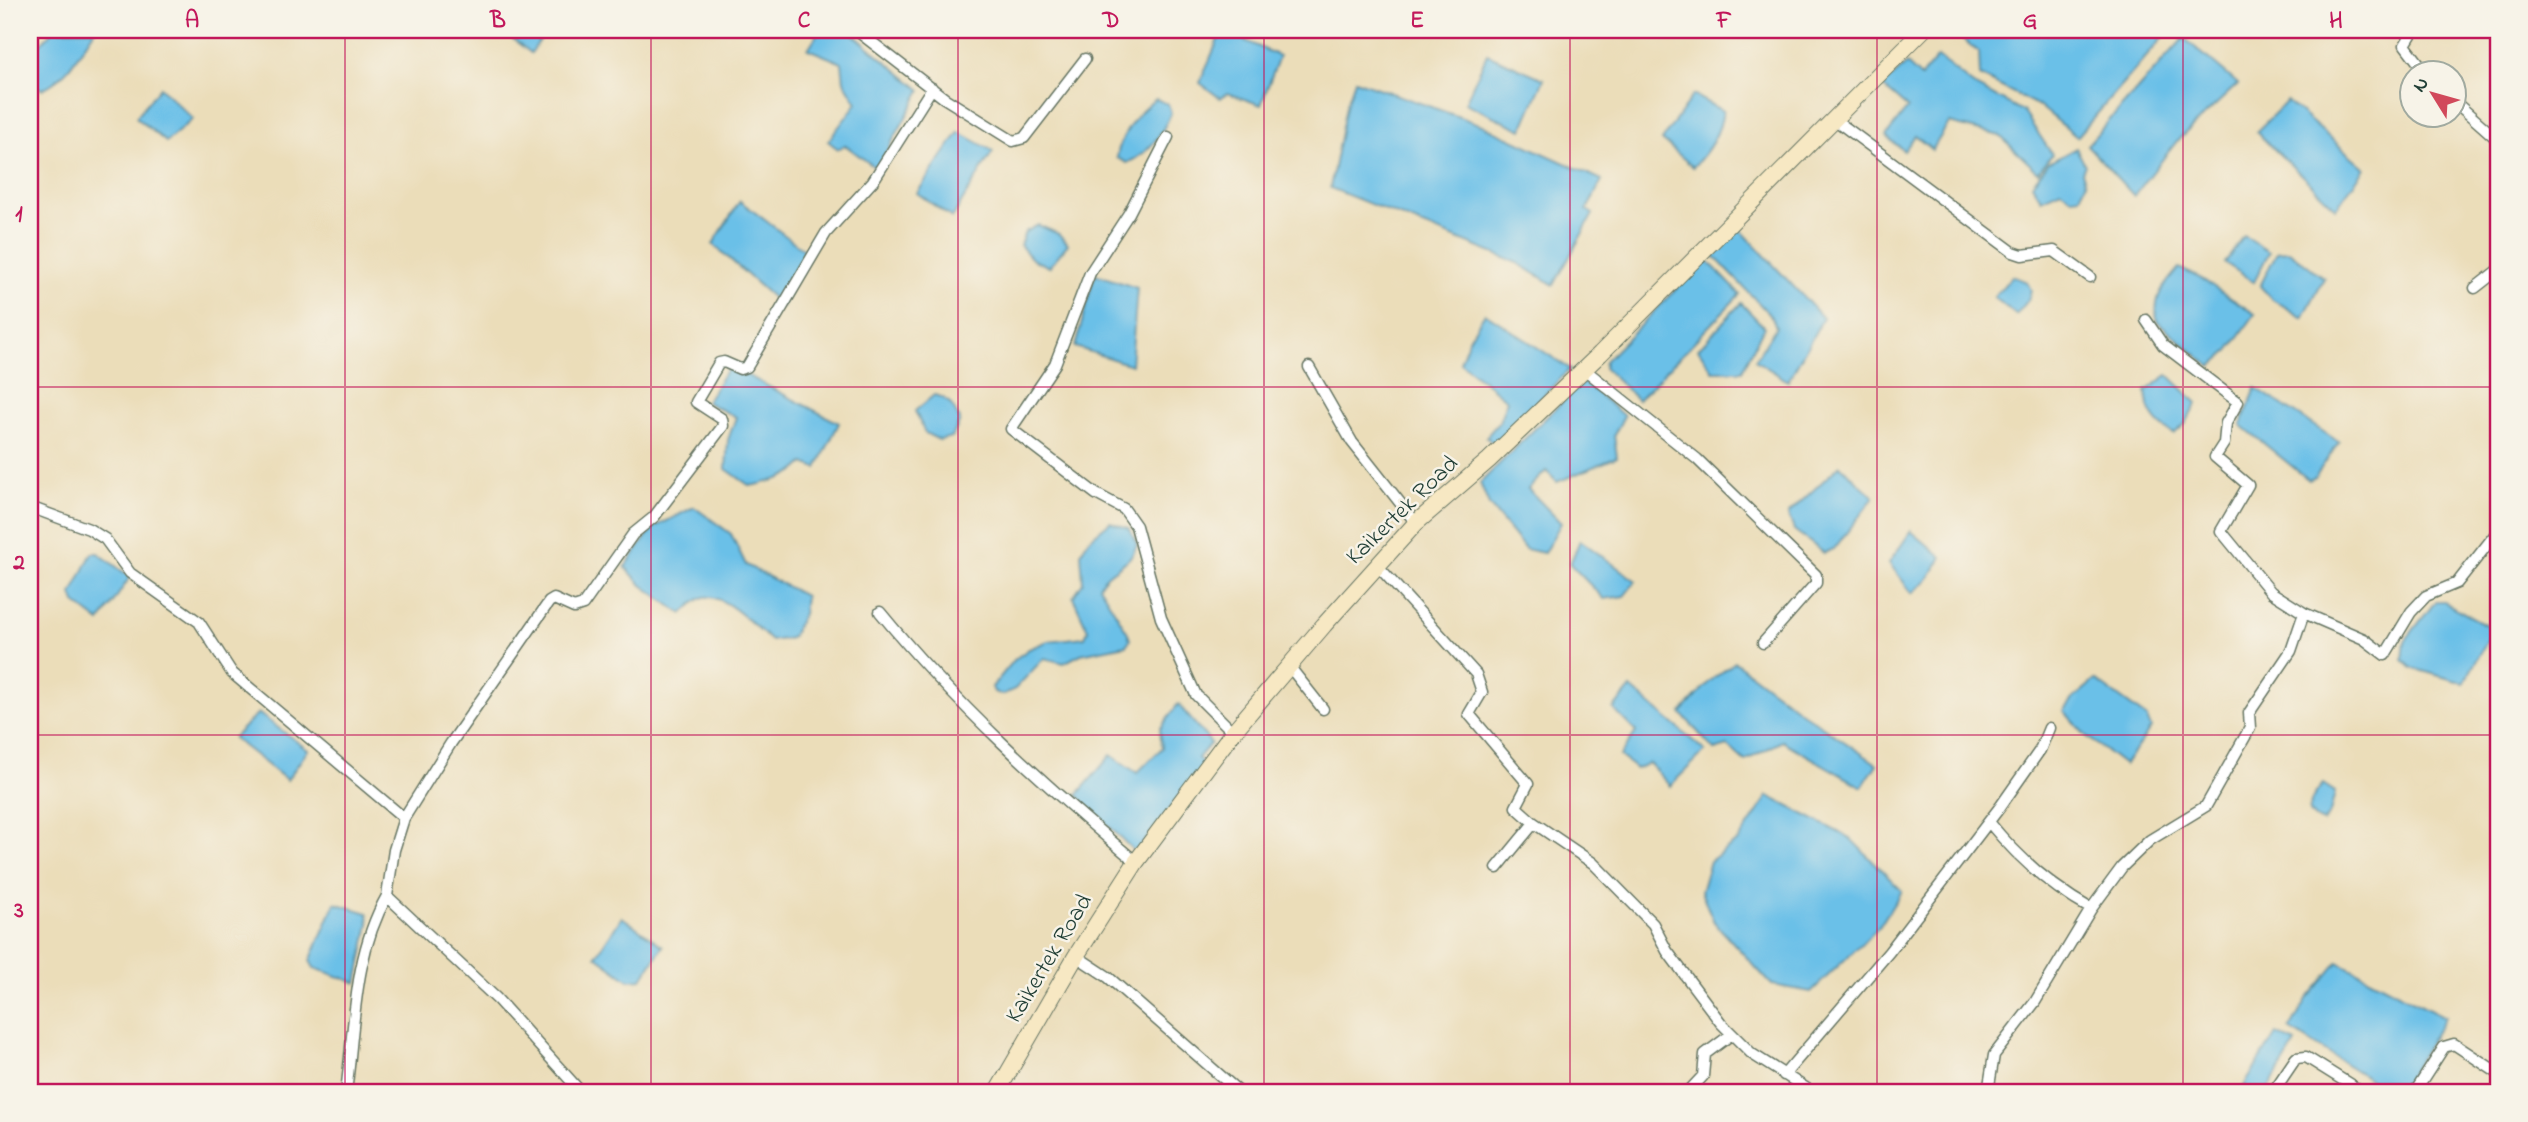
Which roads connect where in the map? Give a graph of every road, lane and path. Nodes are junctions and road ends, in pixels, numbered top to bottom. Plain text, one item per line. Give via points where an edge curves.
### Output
1 (856, 30) edge
2 (2414, 30) edge
3 (1918, 31) edge
4 (1085, 59) dead end
5 (2416, 60) edge
6 (932, 88) junction
7 (2468, 112) edge
8 (1834, 119) junction
9 (1168, 137) dead end
10 (2498, 139) edge
11 (2498, 271) edge
12 (2090, 277) dead end
13 (2475, 288) dead end
14 (2146, 320) dead end
15 (1309, 367) dead end
16 (1584, 369) junction
17 (30, 506) edge
18 (1416, 523) junction
19 (2498, 531) edge
20 (1377, 565) junction
21 (880, 612) dead end
22 (2304, 613) junction
23 (1763, 643) dead end
24 (1289, 666) junction
25 (1323, 709) dead end
26 (2049, 728) dead end
27 (1233, 732) junction
28 (404, 818) junction
29 (1989, 822) junction
30 (1534, 823) junction
31 (1136, 862) junction
32 (1497, 868) dead end
33 (387, 896) junction
34 (2091, 909) junction
35 (1076, 956) junction
36 (1732, 1034) junction
37 (2498, 1073) edge
38 (1784, 1074) junction
39 (346, 1092) edge
40 (581, 1092) edge
41 (997, 1092) edge
42 (1239, 1092) edge
43 (1646, 1092) edge
44 (1653, 1092) edge
45 (1688, 1092) edge
46 (1812, 1092) edge
47 (1988, 1092) edge
48 (2273, 1092) edge
49 (2362, 1092) edge
50 (2415, 1092) edge

1 - 6 street
2 - 5 street via 2405,45
3 - 8 main road, Kaikertek Road
4 - 6 street via 1018,141 992,130
6 - 28 street via 873,181 826,233 747,367 740,369 721,361 713,372 696,402 722,419 723,426 654,517 634,534 583,605 574,608 554,599 549,602
7 - 10 street
8 - 12 street via 2013,252 2054,251
8 - 16 main road, Kaikertek Road
9 - 27 street via 1125,221 1090,273 1055,364 1011,429 1096,494 1116,503 1136,526 1161,618 1196,695
11 - 13 street
14 - 22 street via 2163,345 2238,402 2215,457 2248,485 2221,531 2271,592
15 - 18 street via 1352,442
16 - 18 main road, Kaikertek Road
16 - 23 street via 1697,459 1816,575 1816,583
17 - 28 street via 105,539 130,573 199,622 232,673
18 - 20 main road, Kaikertek Road
19 - 22 street via 2457,583 2426,596 2411,612 2385,655 2357,636
20 - 24 main road, Kaikertek Road
20 - 30 street via 1476,674 1482,692 1469,714 1528,784 1516,807
21 - 31 street via 1013,756
22 - 34 street via 2291,650 2249,713 2250,728 2206,806 2150,840 2122,867
24 - 25 street
24 - 27 main road, Kaikertek Road
26 - 29 street via 2040,750
27 - 31 main road, Kaikertek Road
28 - 33 street
29 - 34 street via 2012,851 2057,889
29 - 38 street via 1889,952
30 - 32 street
30 - 36 street via 1593,863 1653,924 1667,951
31 - 35 main road, Kaikertek Road
33 - 39 street via 372,923 356,996
33 - 40 street via 497,999
34 - 47 street via 2035,1002 1994,1055
35 - 41 main road, Kaikertek Road
35 - 42 street via 1108,976
36 - 38 street via 1752,1054
36 - 45 street via 1706,1054 1703,1076
37 - 50 street via 2454,1044 2444,1047
38 - 46 street
43 - 44 street
48 - 49 street via 2289,1064 2306,1057

